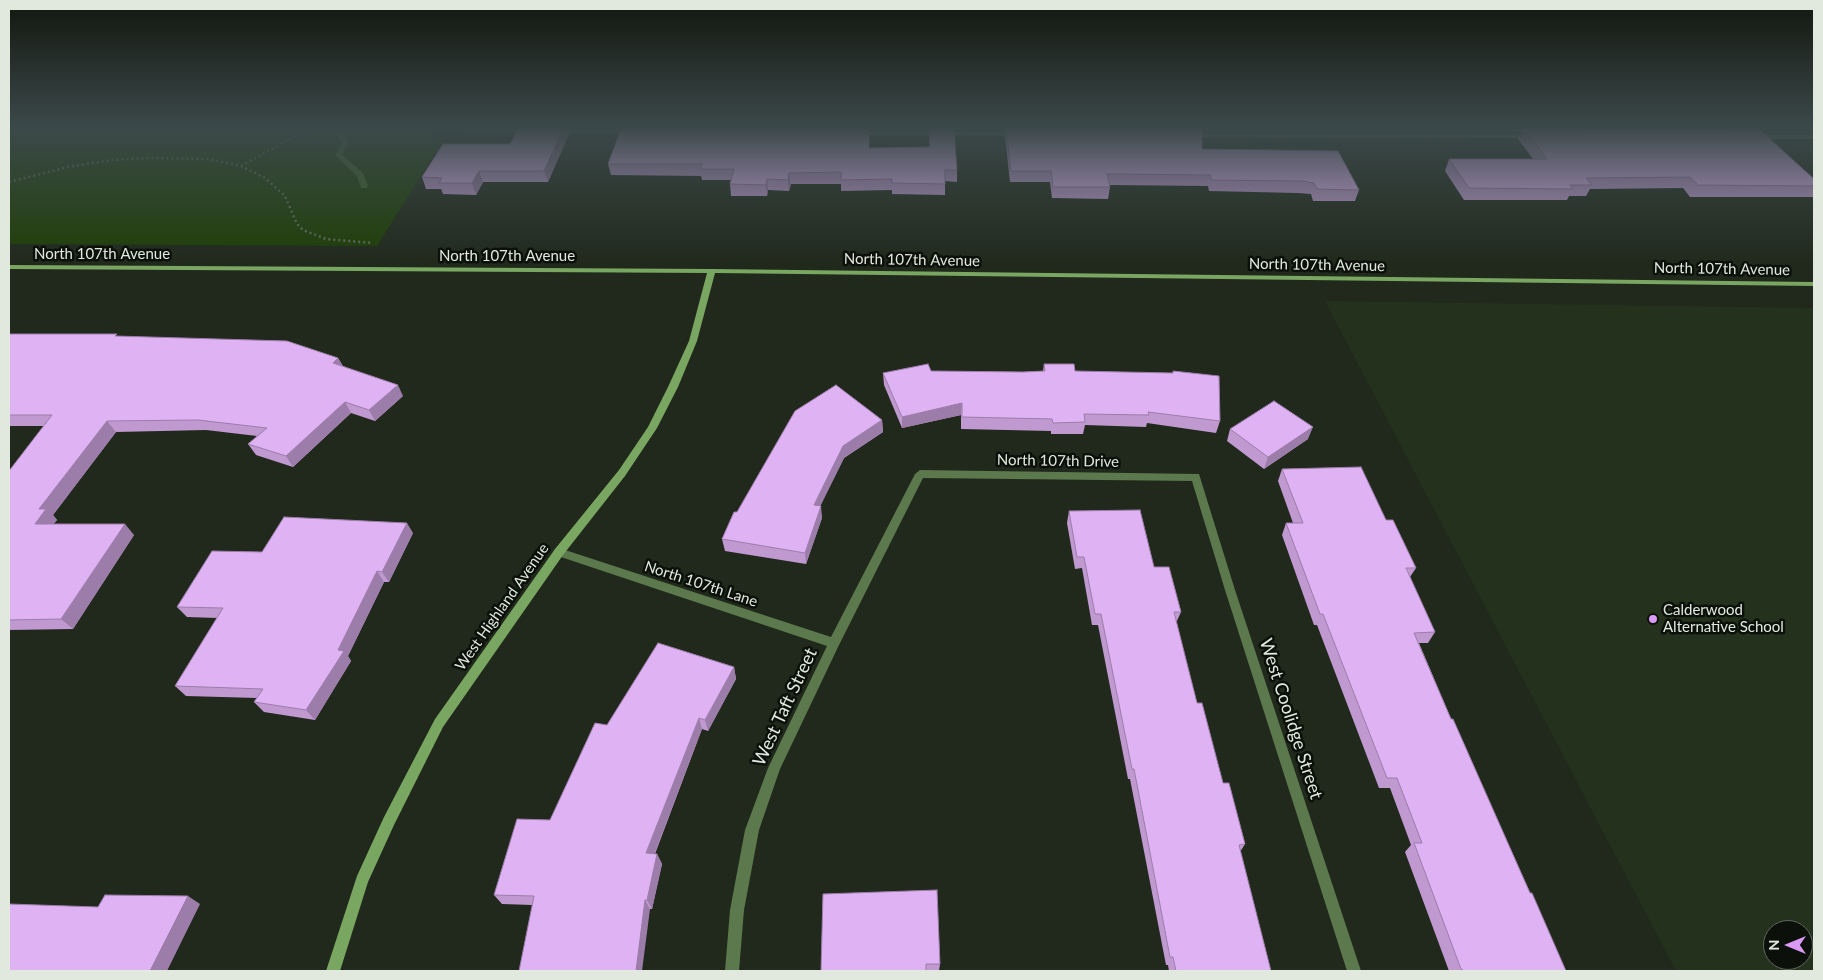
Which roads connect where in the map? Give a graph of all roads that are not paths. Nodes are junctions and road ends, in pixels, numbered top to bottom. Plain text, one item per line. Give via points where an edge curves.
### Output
1 (9, 267) edge
2 (712, 272) junction
3 (1814, 284) edge
4 (920, 474) joint
5 (1196, 477) joint
6 (559, 552) junction
7 (834, 643) junction
8 (333, 971) edge
9 (732, 971) edge
10 (1354, 971) edge

1 - 2 main road, North 107th Avenue
2 - 3 main road, North 107th Avenue
2 - 6 main road, West Highland Avenue via 693,341 652,428 622,473
4 - 5 street, North 107th Drive
4 - 7 street, West Taft Street
5 - 10 street, West Coolidge Street
6 - 7 street, North 107th Lane
6 - 8 main road, West Highland Avenue via 439,723 362,881
7 - 9 street, West Taft Street via 774,768 752,830 737,910

